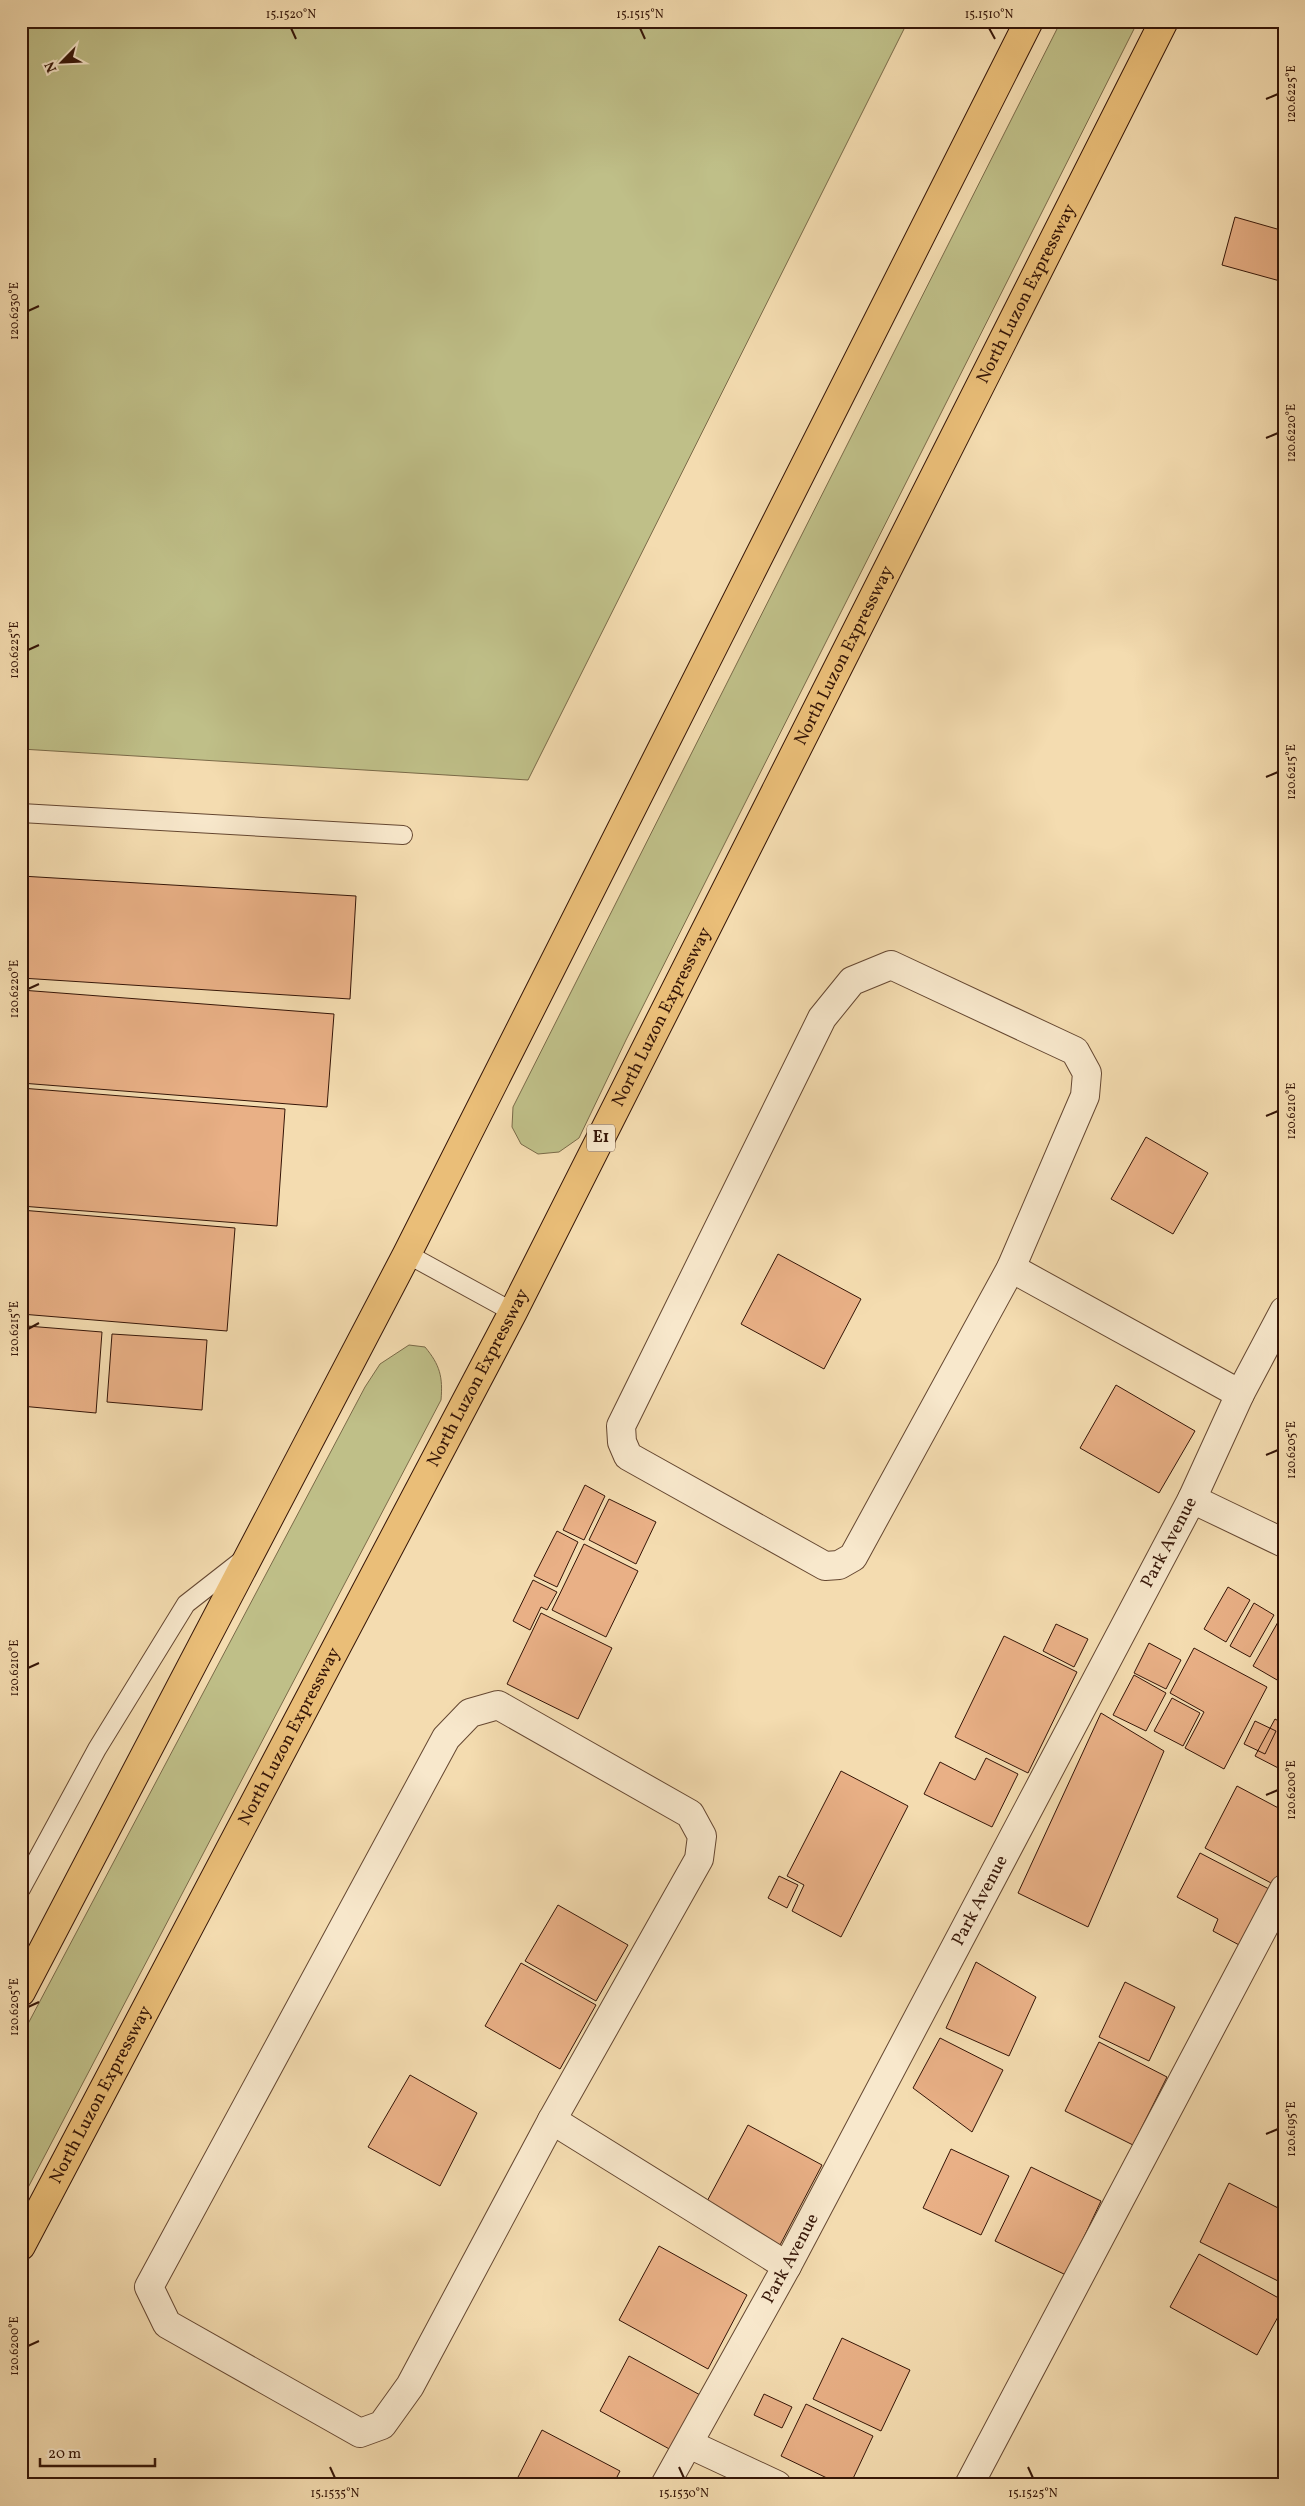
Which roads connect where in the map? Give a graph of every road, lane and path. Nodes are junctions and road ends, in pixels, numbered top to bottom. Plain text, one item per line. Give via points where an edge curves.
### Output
1 (1029, 21) edge
2 (1164, 21) edge
3 (21, 813) edge
4 (403, 835) dead end
5 (407, 1254) junction
6 (1011, 1268) junction
7 (1284, 1311) edge
8 (513, 1312) junction
9 (1240, 1394) junction
10 (1192, 1500) junction
11 (1284, 1543) edge
12 (254, 1551) junction
13 (21, 1889) edge
14 (1284, 1889) edge
15 (21, 1992) edge
16 (552, 2120) junction
17 (21, 2246) edge
18 (787, 2266) junction
19 (689, 2444) junction
20 (665, 2485) edge
21 (777, 2485) edge
22 (969, 2485) edge

1 - 5 highway
2 - 8 highway, North Luzon Expressway / E1
3 - 4 lane
5 - 8 lane
5 - 12 highway
6 - 6 street via 853,1557 839,1565 825,1566 628,1456 622,1442 621,1426 822,1018 852,981 891,965 1075,1051 1087,1073 1085,1096
6 - 9 street
7 - 9 street, Park Avenue
8 - 17 highway, North Luzon Expressway / E1
9 - 10 street, Park Avenue
10 - 11 street
10 - 18 street, Park Avenue
12 - 13 lane via 186,1604 97,1750
12 - 15 highway
14 - 22 street
16 - 16 street via 698,1859 702,1836 690,1814 498,1705 470,1713 446,1738 149,2287 166,2324 360,2433 382,2425 410,2386
16 - 18 street
18 - 19 street, Park Avenue
19 - 20 street, Park Avenue
19 - 21 street

